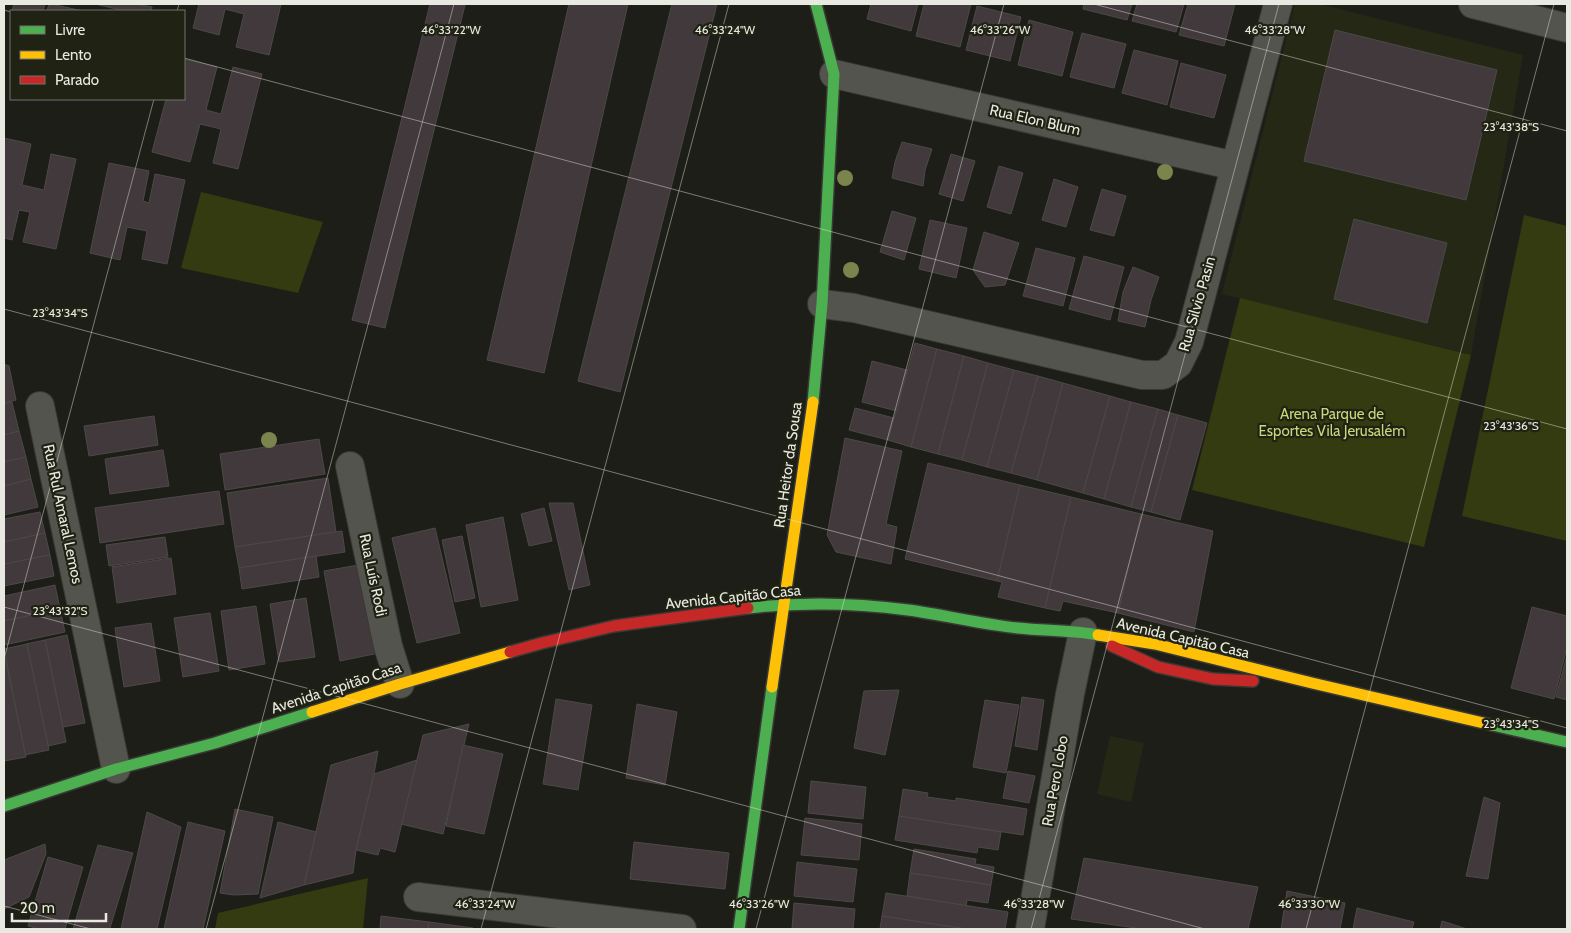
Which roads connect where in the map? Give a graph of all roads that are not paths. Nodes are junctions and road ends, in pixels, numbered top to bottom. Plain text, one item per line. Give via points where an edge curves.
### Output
1 (816, 4) edge
2 (1278, 4) edge
3 (1473, 4) edge
4 (1567, 28) edge
5 (834, 74) junction
6 (1235, 166) junction
7 (822, 304) junction
8 (40, 406) dead end
9 (350, 466) dead end
10 (782, 604) junction
11 (1083, 632) junction
12 (400, 684) junction
13 (1312, 684) junction
14 (1567, 742) edge
15 (116, 769) junction
16 (4, 806) edge
17 (418, 898) dead end
18 (682, 929) edge
19 (739, 929) edge
20 (1030, 929) edge

1 - 5 main road, Rua Heitor da Sousa
2 - 6 street, Rua Silvio Pasin
3 - 4 street
5 - 6 street, Rua Elon Blum
5 - 7 main road, Rua Heitor da Sousa
6 - 7 street, Rua Silvio Pasin via 1189,342 1178,364 1163,375 1142,375 854,308
7 - 10 main road, Rua Heitor da Sousa via 812,415
8 - 15 street, Rua Rul Amaral Lemos
9 - 12 street, Rua Luís Rodi via 388,646
10 - 11 main road, Avenida Capitão Casa via 840,604 908,610 1018,628
10 - 12 main road, Avenida Capitão Casa via 614,626
10 - 19 main road, Rua Heitor da Sousa
11 - 13 main road, Avenida Capitão Casa via 1155,644
11 - 13 main road via 1158,667 1213,678
11 - 20 street, Rua Pero Lobo
12 - 15 main road, Avenida Capitão Casa via 215,743
13 - 14 main road, Avenida Capitão Casa
15 - 16 main road, Avenida Capitão Casa
17 - 18 street

